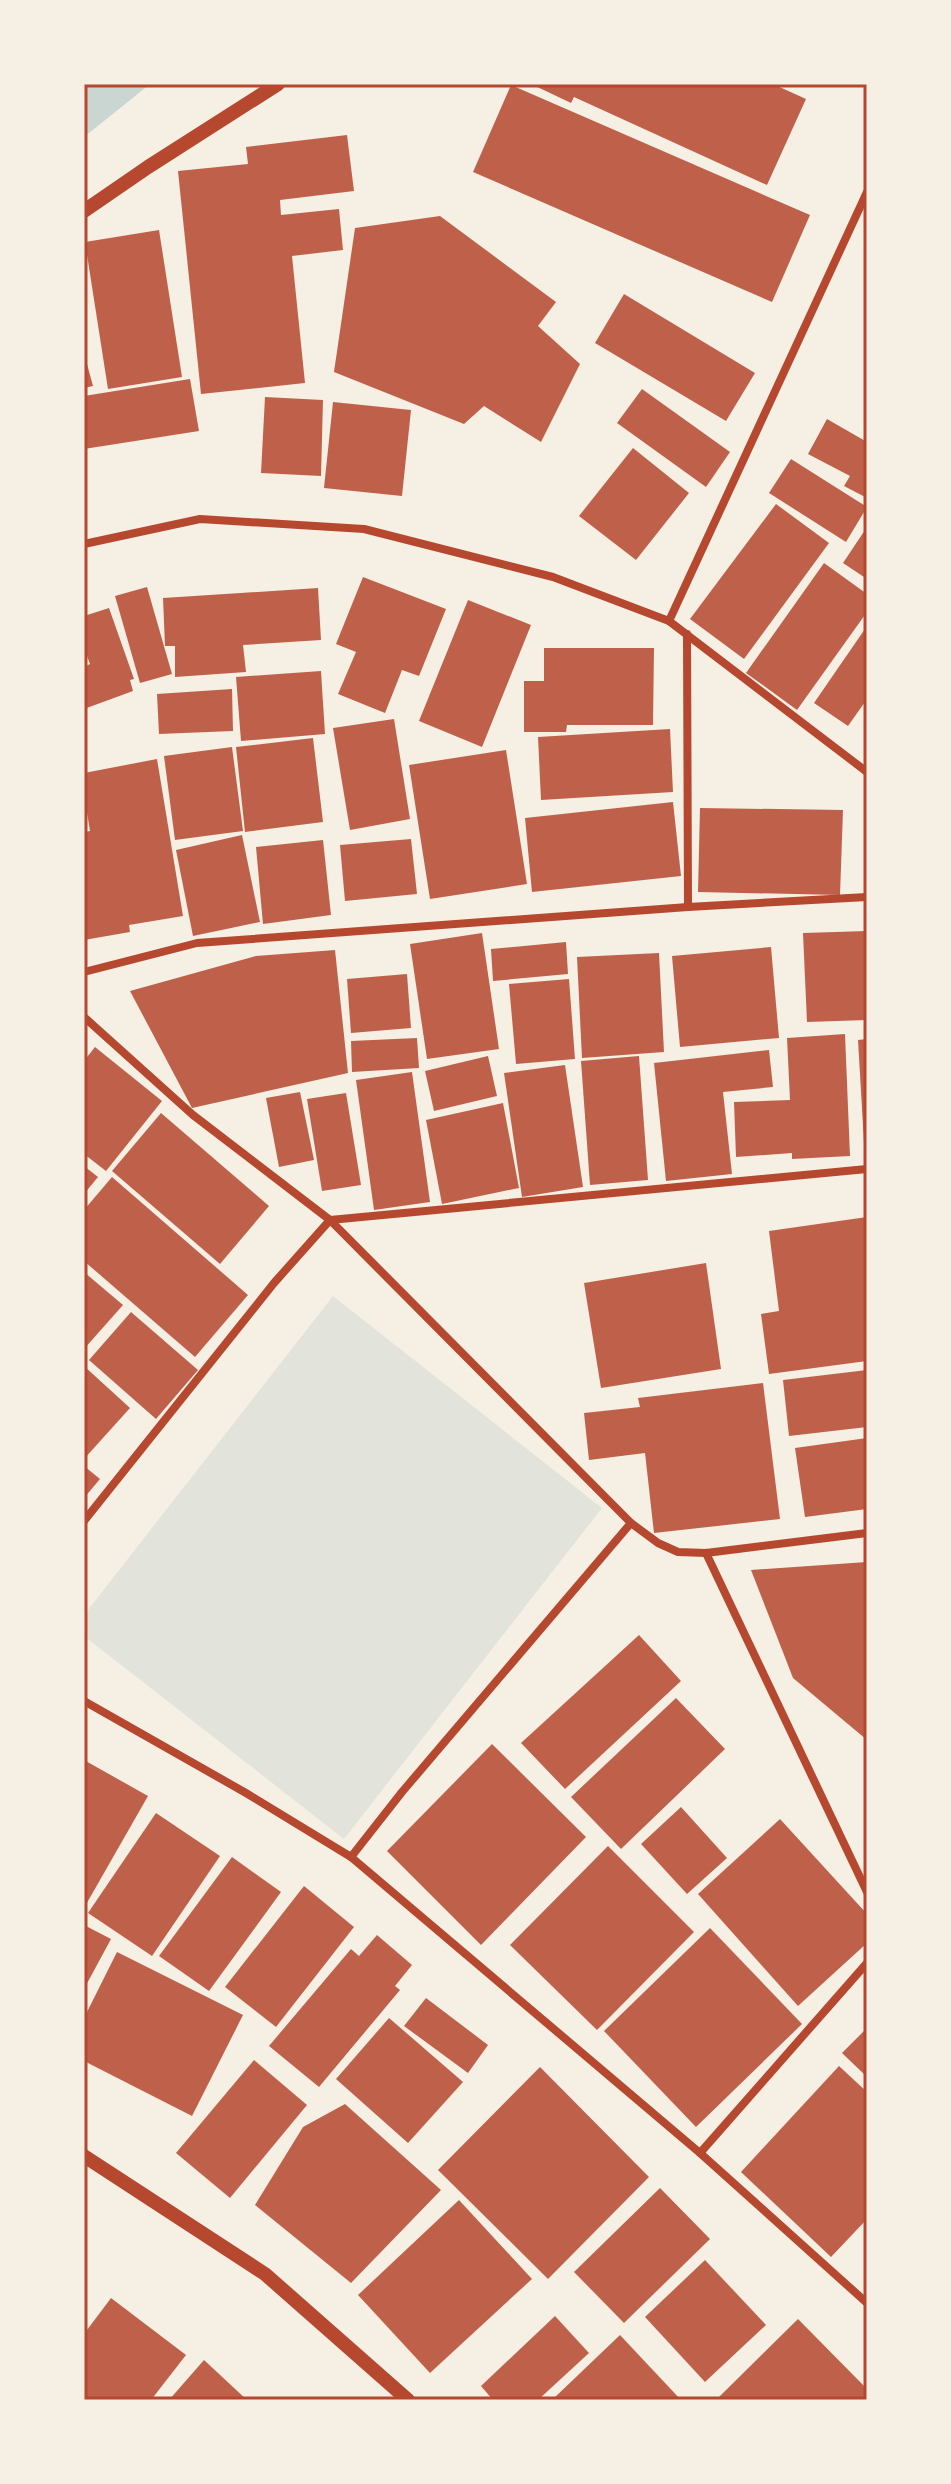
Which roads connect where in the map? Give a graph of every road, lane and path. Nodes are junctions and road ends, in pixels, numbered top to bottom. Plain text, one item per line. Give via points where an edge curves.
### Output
1 (278, 84) edge
2 (867, 192) edge
3 (84, 211) edge
4 (84, 544) edge
5 (669, 621) junction
6 (687, 634) junction
7 (867, 772) edge
8 (867, 897) edge
9 (688, 907) junction
10 (84, 972) edge
11 (84, 1017) edge
12 (867, 1169) edge
13 (330, 1220) junction
14 (84, 1521) edge
15 (631, 1523) junction
16 (867, 1533) edge
17 (706, 1553) junction
18 (84, 1701) edge
19 (351, 1857) junction
20 (867, 1892) edge
21 (867, 1963) edge
22 (700, 2153) junction
23 (84, 2156) edge
24 (867, 2303) edge
25 (408, 2400) edge

1 - 3 street
2 - 5 street
4 - 5 street via 200,519 364,529 553,577
5 - 6 street
6 - 7 street
6 - 9 street
8 - 9 street
9 - 10 street via 197,943
11 - 13 street via 193,1115
12 - 13 street
13 - 14 street
13 - 15 street
15 - 17 street via 678,1552
15 - 19 street
16 - 17 street
17 - 20 street
18 - 19 street
19 - 22 street
21 - 22 street
22 - 24 street
23 - 25 street via 265,2274

